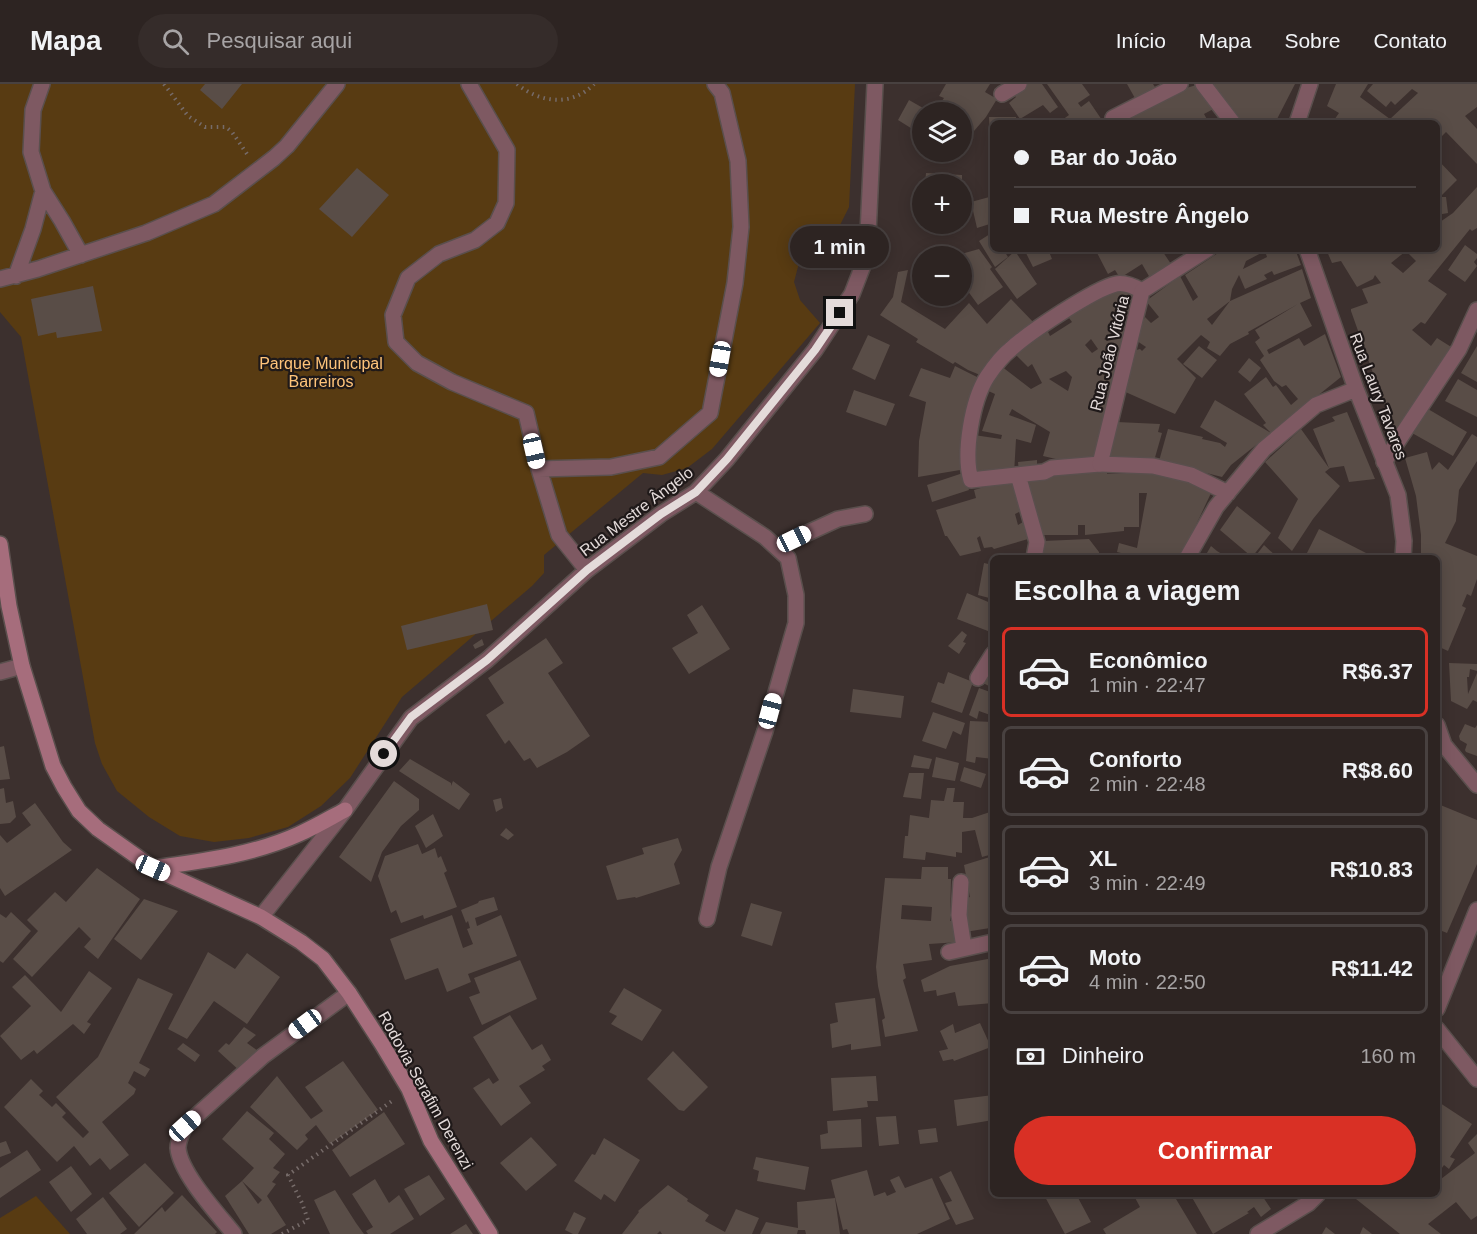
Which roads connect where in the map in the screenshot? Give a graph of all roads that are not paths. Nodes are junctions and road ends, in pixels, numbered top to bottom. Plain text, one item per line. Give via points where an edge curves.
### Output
1 (42, 84) edge
2 (337, 84) edge
3 (469, 84) edge
4 (714, 84) edge
5 (1019, 84) edge
6 (1180, 84) edge
7 (1203, 84) edge
8 (1310, 84) edge
9 (876, 87) edge
10 (1157, 89) edge
11 (1002, 94) dead end
12 (1113, 118) dead end
13 (1231, 120) edge
14 (1298, 120) edge
15 (43, 191) junction
16 (1203, 252) edge
17 (1308, 252) edge
18 (81, 255) junction
19 (16, 276) junction
20 (0, 279) edge
21 (1142, 291) junction
22 (1477, 310) edge
23 (1356, 389) junction
24 (1384, 462) junction
25 (1100, 464) junction
26 (539, 469) junction
27 (1018, 475) junction
28 (696, 492) junction
29 (1228, 493) junction
30 (865, 514) dead end
31 (0, 543) edge
32 (777, 548) junction
33 (1034, 555) edge
34 (1189, 555) edge
35 (1404, 555) edge
36 (587, 570) junction
37 (990, 659) edge
38 (22, 666) junction
39 (0, 672) edge
40 (978, 678) dead end
41 (1440, 734) edge
42 (1477, 785) edge
43 (345, 810) junction
44 (153, 868) junction
45 (961, 882) dead end
46 (1477, 910) edge
47 (261, 917) junction
48 (707, 919) dead end
49 (990, 943) edge
50 (349, 993) junction
51 (1440, 1002) edge
52 (1440, 1033) edge
53 (1477, 1079) edge
54 (1315, 1197) edge
55 (234, 1234) edge
56 (490, 1234) edge
57 (1258, 1234) edge

1 - 15 street via 33,110 31,152
2 - 18 street via 287,146 213,204
3 - 26 street via 507,150 506,203 497,223 475,240 439,254 408,278 393,315 396,342 417,363 525,413
4 - 26 street via 722,93 738,161 741,227 735,283 710,413 659,457 611,467
5 - 11 street
6 - 10 street
7 - 13 street
8 - 14 street
9 - 28 street, Rua Mestre Ângelo via 867,255 852,294 815,350
10 - 12 street
15 - 18 street
15 - 19 street
16 - 21 street, Rua João Vitória
17 - 23 street, Rua Laury Tavares
18 - 19 street
19 - 20 street
21 - 25 street, Rua João Vitória
21 - 27 street via 1132,285 1117,284 1086,298 1024,338 987,378 972,419 968,468 971,480
22 - 24 street via 1459,349
23 - 24 street, Rua Laury Tavares
23 - 29 street via 1316,405 1264,449
24 - 35 street, Rua Laury Tavares via 1398,495
25 - 27 street
25 - 29 street via 1153,466 1191,475
26 - 36 street via 559,535
27 - 33 street via 1036,542
28 - 32 street
28 - 36 street, Rua Mestre Ângelo
29 - 34 street
30 - 32 street via 838,519
31 - 38 main road, Rodovia Serafim Derenzi
32 - 48 street via 788,558 796,596 796,623 719,867
36 - 43 street, Rua Mestre Ângelo via 487,660 411,717
37 - 40 street
38 - 39 street
38 - 44 main road, Rodovia Serafim Derenzi via 54,766 79,811
41 - 42 street via 1444,745
43 - 44 main road via 266,846 222,858
43 - 47 street, Rua Mestre Ângelo
44 - 47 main road, Rodovia Serafim Derenzi
45 - 49 street via 956,950
46 - 51 street
47 - 50 main road, Rodovia Serafim Derenzi via 323,959
50 - 55 street via 263,1056 185,1126 180,1135 178,1146 184,1169
50 - 56 main road, Rodovia Serafim Derenzi via 409,1089 431,1141
52 - 53 street
54 - 57 street

